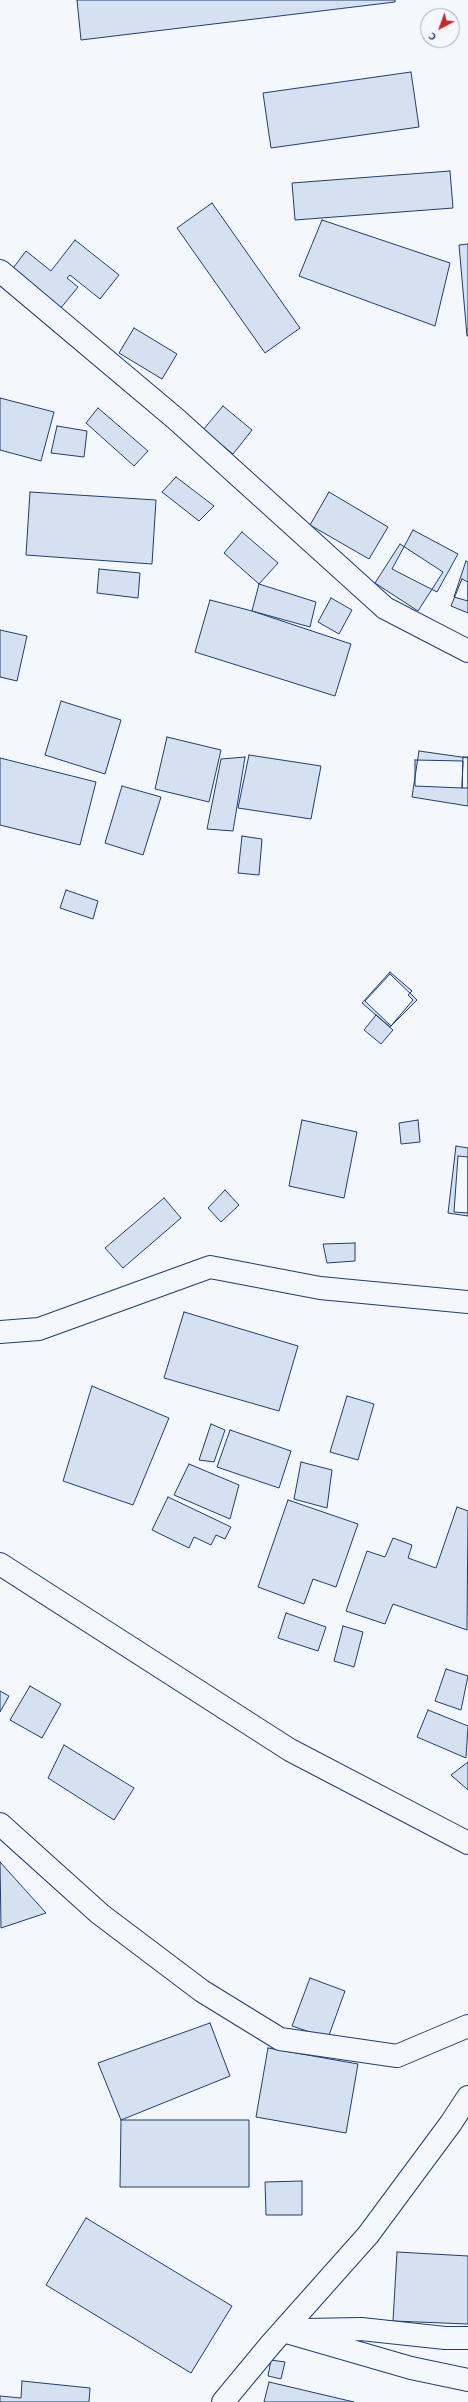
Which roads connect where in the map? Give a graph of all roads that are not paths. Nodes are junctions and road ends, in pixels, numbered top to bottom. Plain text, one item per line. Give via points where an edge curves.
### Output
1 (0, 271) edge
2 (468, 651) edge
3 (468, 1302) edge
4 (0, 1332) edge
5 (0, 1564) edge
6 (0, 1824) edge
7 (468, 1843) edge
8 (468, 2026) edge
9 (468, 2097) edge
10 (282, 2331) junction
11 (468, 2338) edge
12 (468, 2380) edge
13 (223, 2402) edge

1 - 2 street via 176,419 385,608
3 - 4 street via 320,1288 210,1267 39,1329
5 - 7 street via 290,1750
6 - 8 street via 100,1914 202,1991 280,2039 397,2056
9 - 10 street via 368,2235
10 - 11 street via 361,2329
10 - 12 street via 411,2368
10 - 13 street

